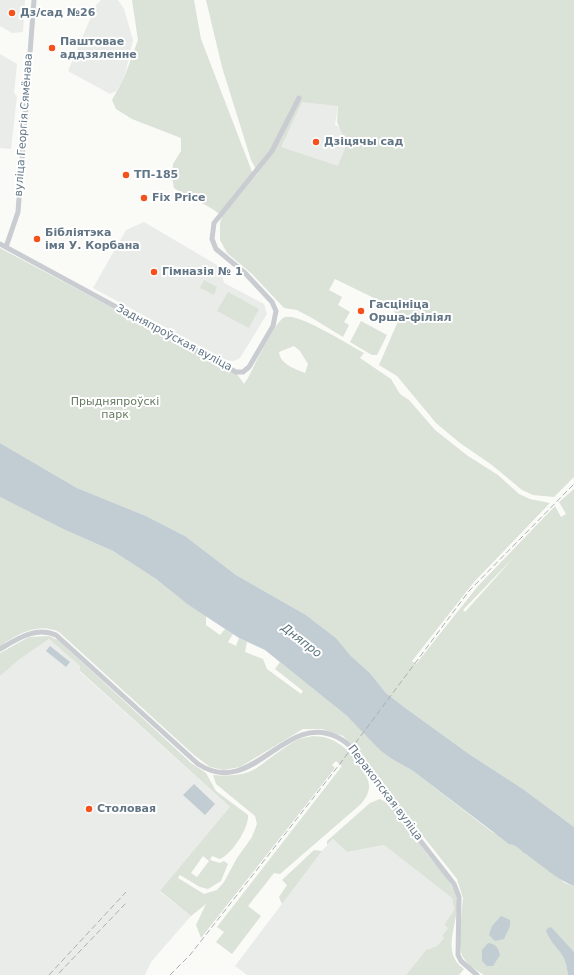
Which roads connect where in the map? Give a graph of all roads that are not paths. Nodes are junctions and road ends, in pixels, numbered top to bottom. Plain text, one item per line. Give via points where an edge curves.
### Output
1 (34, 0) edge
2 (299, 98) dead end
3 (0, 244) edge
4 (6, 247) junction
5 (0, 649) edge
6 (477, 975) edge

1 - 4 street, вуліца Георгія Сямёнава via 18,212
2 - 4 street, Задняпроўская вуліца via 272,151 214,223 212,239 216,249 245,273 272,302 276,311 273,326 249,367 243,372 236,372
3 - 4 street, Задняпроўская вуліца
5 - 6 street, Перакопская вуліца via 16,639 33,633 45,632 56,635 198,764 211,771 227,773 244,769 288,741 306,733 322,732 338,737 358,754 381,789 454,884 459,898 458,955 461,962

